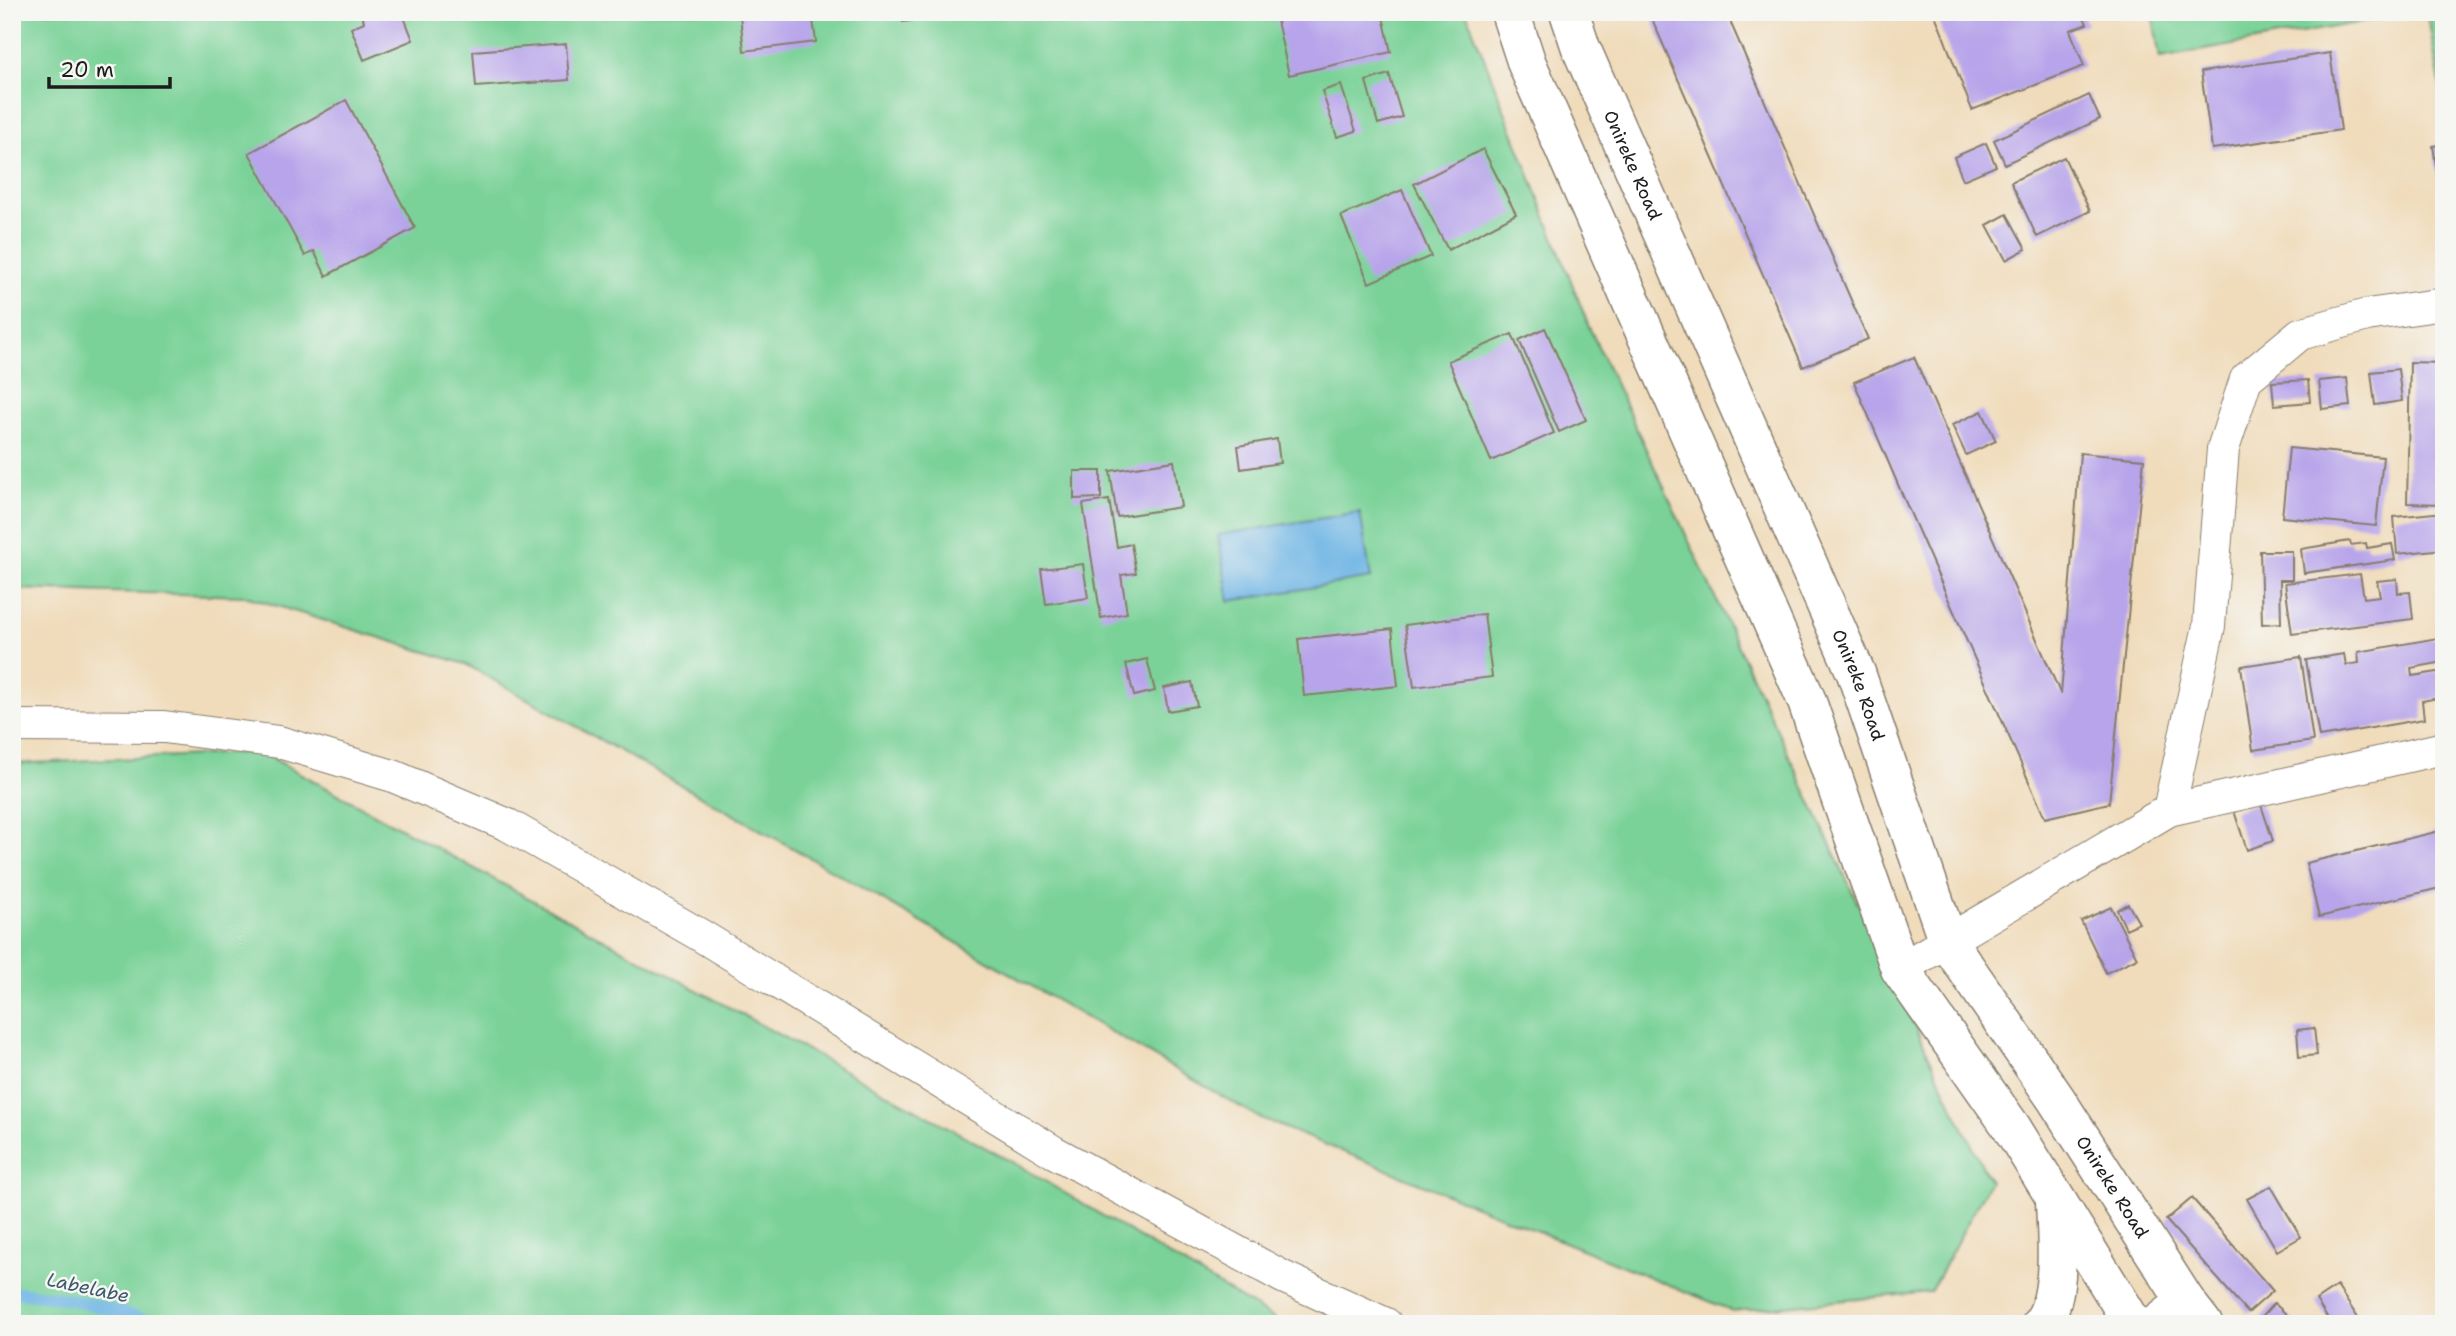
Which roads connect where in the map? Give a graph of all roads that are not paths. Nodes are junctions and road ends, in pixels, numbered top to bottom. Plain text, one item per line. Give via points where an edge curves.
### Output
1 (1510, 12) edge
2 (1569, 12) edge
3 (2444, 304) edge
4 (12, 726) edge
5 (2444, 748) edge
6 (2169, 810) junction
7 (1948, 942) junction
8 (1900, 969) junction
9 (2055, 1199) junction
10 (2183, 1317) edge
11 (1386, 1324) edge
12 (2041, 1324) edge
13 (2133, 1324) edge

1 - 8 main road via 1527,64 1806,699
2 - 7 main road, Onireke Road via 1856,673
3 - 6 street via 2367,315 2300,334 2246,379 2223,449 2209,626
4 - 11 street via 164,727 279,742 393,776 508,825 700,935 1054,1152 1283,1277
5 - 6 street
6 - 7 street
7 - 8 street
7 - 10 main road, Onireke Road via 2056,1099
8 - 9 main road via 2012,1128
9 - 12 main road via 2057,1265 2048,1315
9 - 13 main road

